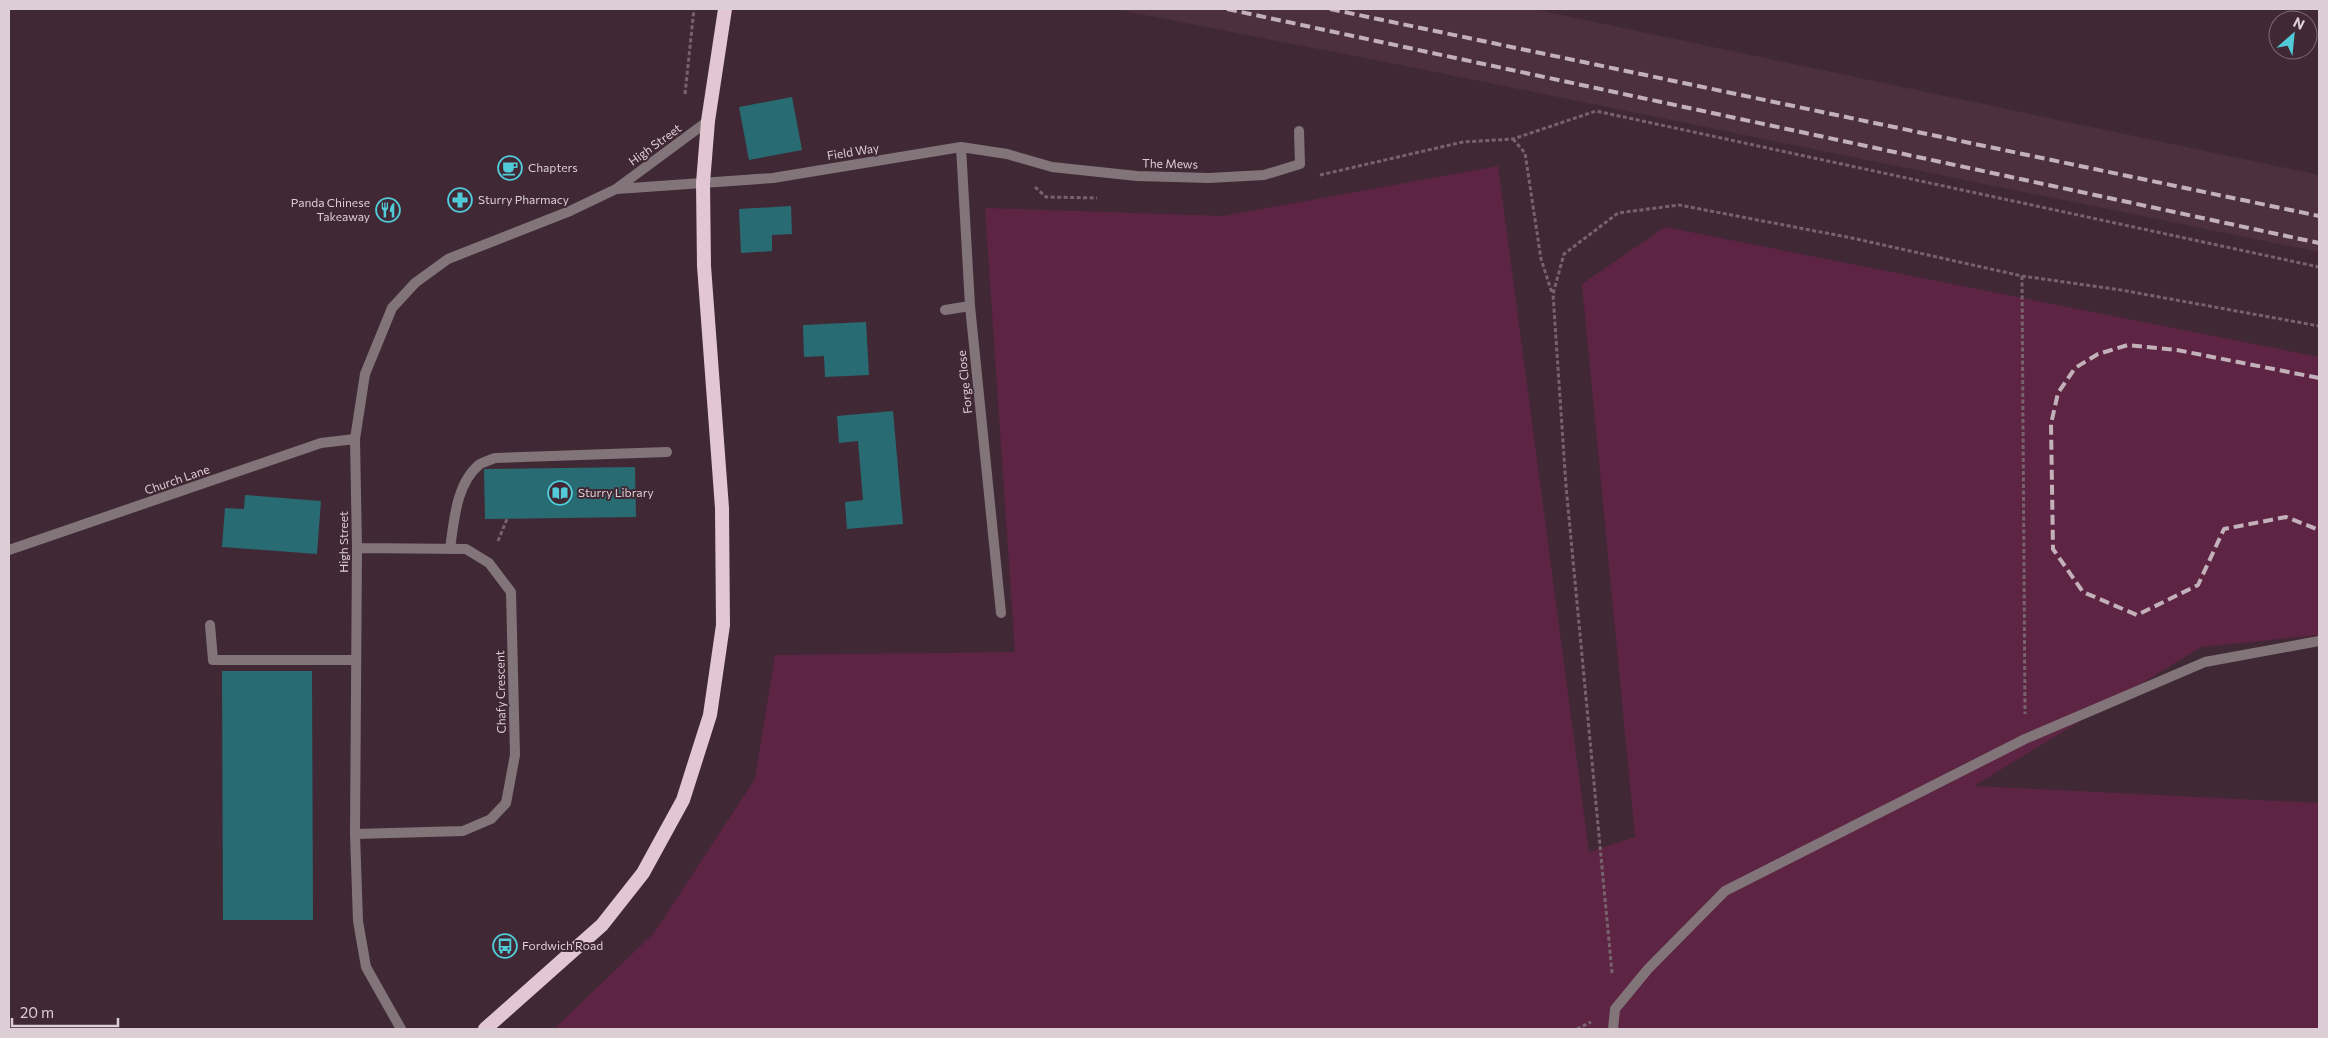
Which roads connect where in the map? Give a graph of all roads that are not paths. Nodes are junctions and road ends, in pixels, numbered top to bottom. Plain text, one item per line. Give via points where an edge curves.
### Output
1 (725, 9) edge
2 (708, 121) junction
3 (1299, 131) dead end
4 (961, 147) junction
5 (1007, 154) joint
6 (703, 182) junction
7 (616, 189) junction
8 (970, 306) junction
9 (945, 310) dead end
10 (355, 439) junction
11 (667, 452) dead end
12 (357, 548) junction
13 (450, 548) junction
14 (9, 550) edge
15 (1001, 613) dead end
16 (210, 625) dead end
17 (2319, 641) edge
18 (355, 660) junction
19 (355, 834) junction
20 (401, 1029) edge
21 (485, 1029) edge
22 (1613, 1029) edge

1 - 2 highway
2 - 6 highway
2 - 7 street, High Street
3 - 5 street, The Mews via 1300,164 1264,175 1209,178 1137,176 1052,167
4 - 5 street, Field Way
4 - 6 street, Field Way via 773,178
4 - 8 street, Forge Close
6 - 7 street, High Street
6 - 21 highway via 704,266 722,508 723,625 710,714 683,800 643,873 602,925
7 - 10 street, High Street via 570,211 448,259 415,283 392,308 365,374
8 - 9 street
8 - 15 street, Forge Close
10 - 12 street, High Street
10 - 14 street, Church Lane via 321,443
11 - 13 street via 495,458 480,464 467,479 457,507
12 - 13 street, Chafy Crescent
12 - 18 street, High Street
13 - 19 street, Chafy Crescent via 466,549 489,564 511,592 515,755 506,803 491,819 463,831
16 - 18 street via 213,660
17 - 22 street via 2205,662 2025,739 1725,891 1648,969 1616,1009
18 - 19 street, High Street
19 - 20 street, High Street via 358,921 366,967

